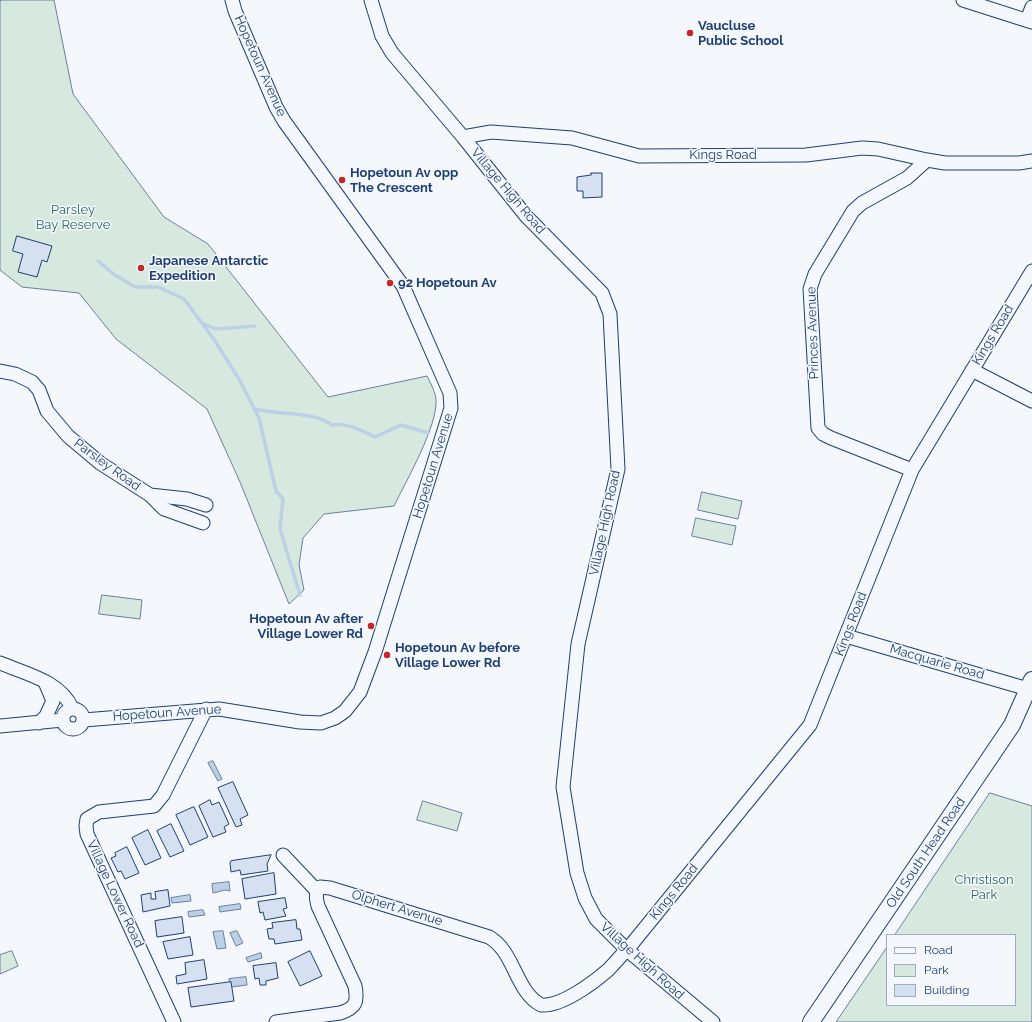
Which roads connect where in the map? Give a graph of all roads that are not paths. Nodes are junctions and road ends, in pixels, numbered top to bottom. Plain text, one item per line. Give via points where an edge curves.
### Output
1 (232, 0) edge
2 (371, 0) edge
3 (963, 0) edge
4 (1032, 7) edge
5 (1030, 21) edge
6 (463, 137) junction
7 (927, 160) junction
8 (1032, 161) edge
9 (1032, 271) edge
10 (972, 370) junction
11 (0, 371) edge
12 (1032, 401) edge
13 (912, 470) junction
14 (150, 495) junction
15 (206, 505) dead end
16 (203, 523) dead end
17 (846, 636) junction
18 (0, 664) edge
19 (45, 682) junction
20 (1030, 685) edge
21 (72, 708) junction
22 (206, 709) junction
23 (63, 720) junction
24 (84, 720) junction
25 (39, 723) junction
26 (0, 726) edge
27 (282, 854) dead end
28 (317, 891) junction
29 (626, 949) junction
30 (174, 1022) edge
31 (276, 1022) edge
32 (712, 1022) edge
33 (812, 1022) edge

1 - 22 street, Hopetoun Avenue via 284,121 403,286 448,388 451,408 375,652 354,702 335,718 321,723 300,722 230,709
2 - 6 street, Village High Road via 382,36 392,53
3 - 5 street
4 - 5 street
6 - 7 street, Kings Road via 491,132 572,138 639,156 806,155 862,148
6 - 29 street, Village High Road via 526,216 602,293 610,314 618,470 578,644 563,787 580,886 596,919
7 - 8 street, Kings Road via 945,163
7 - 13 street, Princes Avenue via 907,178 862,203 853,211 815,274 810,288 818,428 831,438
9 - 10 street, Kings Road
10 - 12 street
10 - 13 street, Kings Road
11 - 14 street, Parsley Road via 15,374 32,382 39,390 47,411 68,436 100,463
13 - 17 street, Kings Road
14 - 15 street, Parsley Road via 187,499
14 - 16 street, Parsley Road via 164,509
17 - 20 street, Macquarie Road
17 - 29 street, Kings Road via 810,725
18 - 19 street
19 - 21 street via 63,693
19 - 25 street via 53,701 46,716
20 - 33 main road, Old South Head Road via 1008,730
21 - 23 street via 66,711
21 - 24 street via 81,711
22 - 24 street, Hopetoun Avenue
22 - 30 street, Village Lower Road via 163,795 154,806 99,812 87,819 86,826
23 - 24 street via 66,726 72,729 81,726
23 - 25 street
25 - 26 street
27 - 28 street
28 - 29 street, Olphert Avenue via 320,887 330,888 489,937 499,944 529,995 540,1005 555,1004 564,1000 608,970
28 - 31 street via 321,913 355,986 355,1004 350,1010 340,1013
29 - 32 street, Village High Road

